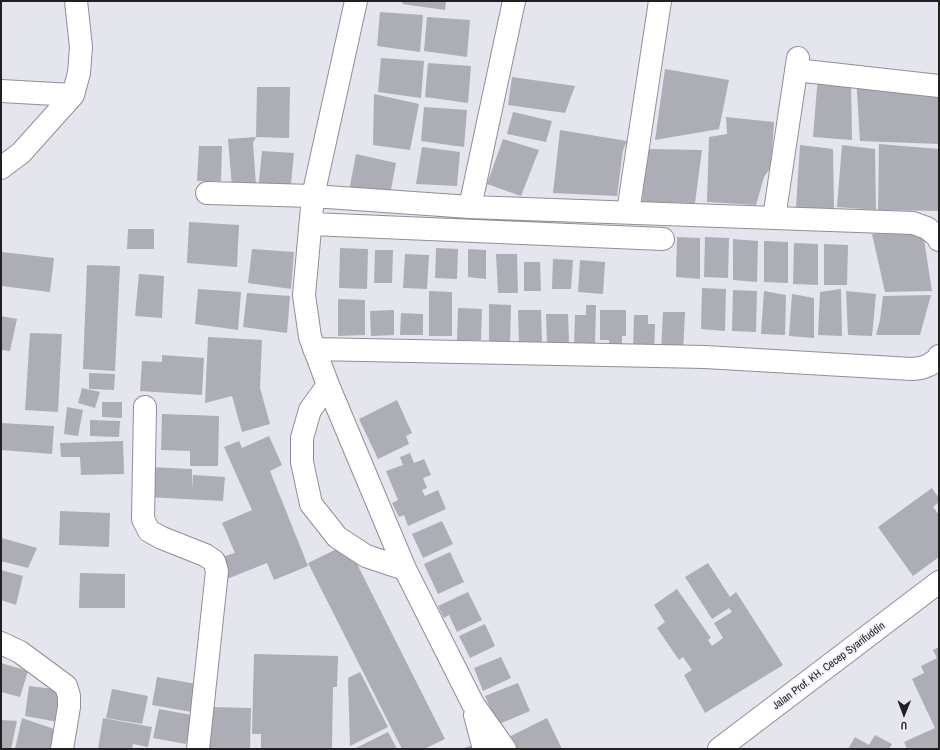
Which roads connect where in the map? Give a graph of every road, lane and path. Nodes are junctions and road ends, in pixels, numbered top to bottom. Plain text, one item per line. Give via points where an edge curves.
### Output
1 (76, 1) edge
2 (356, 1) edge
3 (514, 1) edge
4 (660, 1) edge
5 (939, 86) edge
6 (1, 91) edge
7 (73, 95) junction
8 (1, 168) edge
9 (207, 193) dead end
10 (313, 196) junction
11 (470, 207) junction
12 (628, 212) junction
13 (774, 218) junction
14 (311, 224) junction
15 (663, 239) dead end
16 (939, 240) edge
17 (314, 348) junction
18 (939, 356) edge
19 (328, 385) junction
20 (146, 407) dead end
21 (405, 569) junction
22 (939, 582) edge
23 (1, 643) edge
24 (473, 704) junction
25 (62, 749) edge
26 (198, 749) edge
27 (484, 749) edge
28 (505, 749) edge
29 (719, 749) edge

1 - 7 street via 81,48 79,73
2 - 10 street
3 - 11 street
4 - 12 street
5 - 13 street via 797,64
6 - 7 street
7 - 8 street via 21,153
9 - 10 street
10 - 11 street
10 - 14 street
11 - 12 street
12 - 13 street
13 - 16 street via 913,223 927,228
14 - 15 street
14 - 17 street via 304,295
17 - 18 street via 705,357 912,369 929,365
17 - 19 street
19 - 21 street
19 - 21 street via 310,410 302,438 302,462 311,504 337,537 366,556
20 - 26 street via 143,519 149,531 214,561 217,571
21 - 24 street
22 - 29 street, Jalan Prof. KH. Cecep Syarifuddin
23 - 25 street via 20,652 66,686 69,707
24 - 27 street
24 - 28 street

